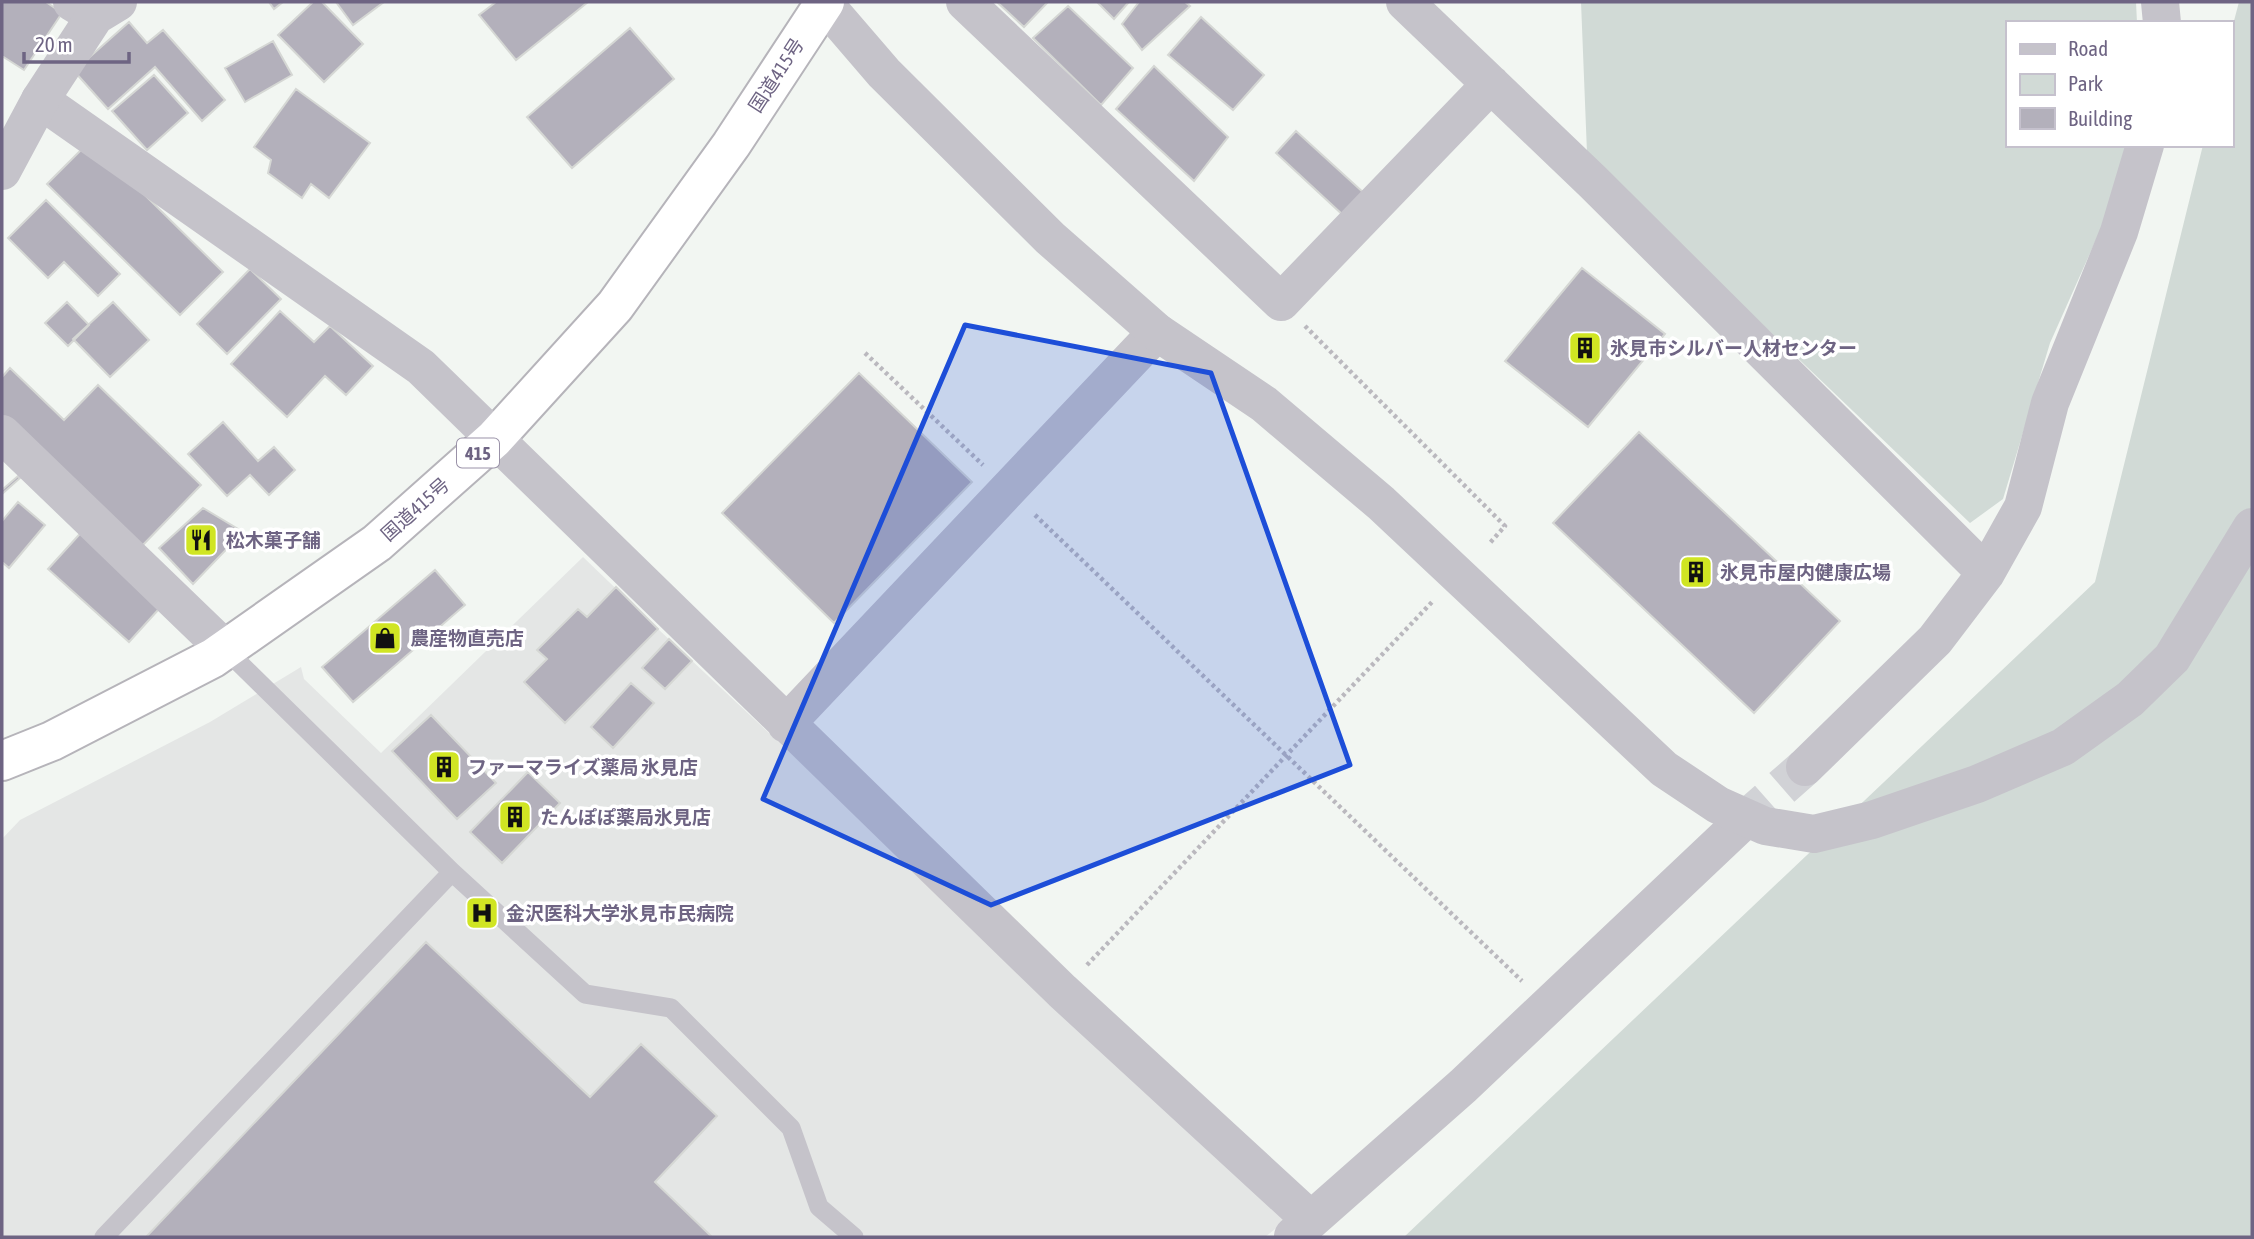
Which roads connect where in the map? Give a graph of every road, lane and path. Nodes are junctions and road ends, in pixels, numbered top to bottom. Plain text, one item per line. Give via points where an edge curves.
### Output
1 (824, 2) edge
2 (965, 2) edge
3 (1405, 2) edge
4 (2161, 2) edge
5 (95, 7) edge
6 (2162, 21) edge
7 (1491, 84) junction
8 (40, 100) junction
9 (2144, 147) edge
10 (2, 172) edge
11 (1281, 302) junction
12 (1157, 332) junction
13 (865, 353) dead end
14 (2, 434) edge
15 (494, 439) junction
16 (1009, 489) junction
17 (2252, 527) edge
18 (1489, 544) dead end
19 (1986, 573) junction
20 (1440, 594) dead end
21 (225, 649) junction
22 (786, 724) junction
23 (1287, 755) junction
24 (2, 761) edge
25 (1805, 768) tunnel mouth
26 (1739, 825) tunnel mouth
27 (452, 872) junction
28 (1062, 991) junction
29 (1547, 1006) junction
30 (1301, 1228) edge
31 (104, 1237) edge
32 (854, 1237) edge

1 - 12 street via 884,73 1049,237
1 - 15 highway, 国道415号 / 415 via 731,145 615,306
2 - 11 street
3 - 7 street
4 - 6 street
5 - 8 street
7 - 11 street
7 - 19 street
8 - 10 street
8 - 15 street via 421,367
9 - 19 street via 2119,232 2050,403 2023,507
11 - 18 path via 1505,526
12 - 16 street
12 - 17 street via 1264,404 1381,503 1664,769 1718,805 1765,826 1814,834 1872,820 1977,784 2063,747 2130,699 2172,658
13 - 16 path
14 - 21 street
15 - 21 highway, 国道415号 / 415 via 377,543
15 - 22 street
16 - 22 street
16 - 23 path
19 - 25 street via 1935,640
20 - 23 path
21 - 24 highway, 国道415号 / 415 via 52,741
21 - 27 lane
22 - 28 street
23 - 28 path
23 - 29 path
26 - 29 street
27 - 31 lane
27 - 32 lane via 585,994 671,1008 791,1128 819,1207
28 - 30 street
29 - 30 street

